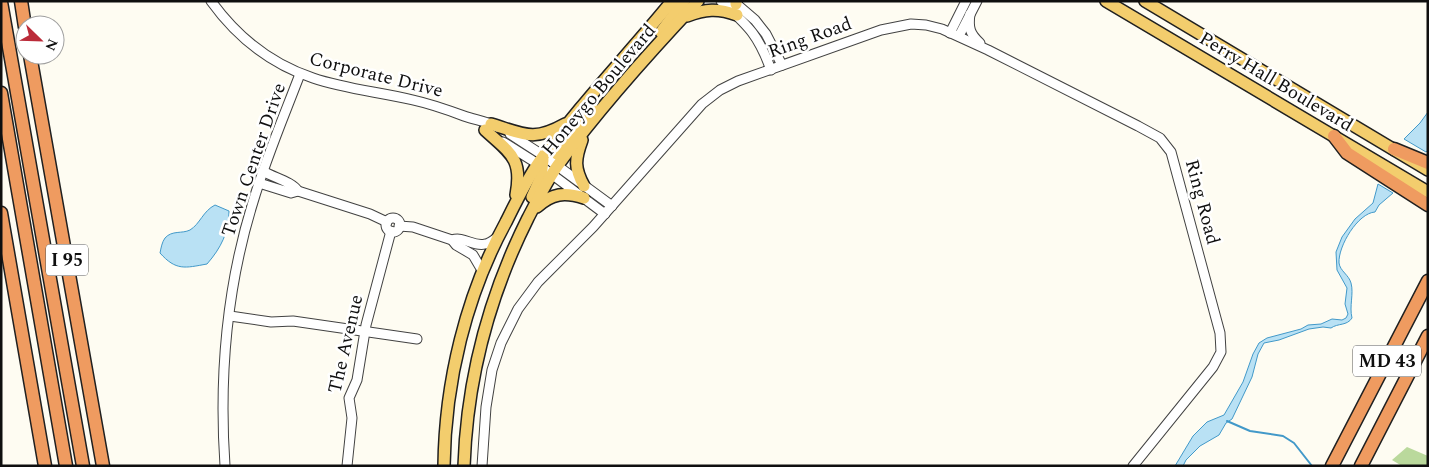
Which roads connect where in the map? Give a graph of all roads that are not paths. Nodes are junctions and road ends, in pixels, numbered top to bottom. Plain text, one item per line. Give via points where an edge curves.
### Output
1 (21, 1) edge
2 (211, 1) edge
3 (672, 1) edge
4 (684, 1) edge
5 (698, 1) edge
6 (721, 1) edge
7 (966, 1) edge
8 (977, 1) edge
9 (1106, 1) edge
10 (1145, 1) edge
11 (1, 2) edge
12 (735, 6) edge
13 (970, 14) junction
14 (23, 15) edge
15 (683, 18) junction
16 (955, 34) junction
17 (988, 50) junction
18 (32, 65) edge
19 (782, 65) junction
20 (771, 70) junction
21 (300, 74) junction
22 (605, 80) junction
23 (617, 92) junction
24 (1, 93) edge
25 (571, 120) junction
26 (488, 127) junction
27 (585, 130) junction
28 (1334, 136) junction
29 (1394, 149) junction
30 (1428, 163) edge
31 (548, 165) junction
32 (1428, 170) edge
33 (263, 171) junction
34 (259, 183) junction
35 (584, 186) junction
36 (298, 191) junction
37 (1428, 192) edge
38 (584, 198) junction
39 (1428, 205) edge
40 (513, 206) junction
41 (612, 206) junction
42 (532, 211) junction
43 (1, 213) edge
44 (605, 214) junction
45 (387, 222) junction
46 (399, 226) junction
47 (391, 231) junction
48 (496, 238) junction
49 (452, 240) junction
50 (510, 257) junction
51 (1428, 269) edge
52 (482, 272) junction
53 (1428, 281) edge
54 (230, 316) junction
55 (364, 332) junction
56 (1428, 336) edge
57 (417, 340) dead end
58 (451, 388) junction
59 (470, 403) junction
60 (1345, 440) junction
61 (45, 466) edge
62 (66, 466) edge
63 (83, 466) edge
64 (103, 466) edge
65 (226, 466) edge
66 (347, 466) edge
67 (444, 466) edge
68 (464, 466) edge
69 (482, 466) edge
70 (1134, 466) edge
71 (1332, 466) edge
72 (1361, 466) edge

1 - 14 highway
2 - 21 street, Corporate Drive via 242,37
3 - 22 main road, Honeygo Boulevard
4 - 23 main road
5 - 15 main road, Honeygo Boulevard
6 - 12 street
7 - 16 street
8 - 13 street
9 - 28 main road, Perry Hall Boulevard
10 - 29 main road, Perry Hall Boulevard
11 - 63 highway
12 - 15 main road via 697,12
12 - 19 street via 755,20
12 - 20 street via 756,36
13 - 16 street
13 - 17 street via 972,36
15 - 23 main road, Honeygo Boulevard
16 - 17 street, Ring Road
16 - 19 street, Ring Road via 926,25 897,26
17 - 70 street, Ring Road via 1155,135 1169,148 1174,159 1220,333 1221,352 1205,378
18 - 64 highway, I 95
19 - 20 street, Ring Road
20 - 41 street, Ring Road via 730,84 707,99
21 - 26 street, Corporate Drive via 414,100
21 - 33 street, Town Center Drive
22 - 25 main road, Honeygo Boulevard
22 - 31 main road via 598,97
23 - 27 main road, Honeygo Boulevard
24 - 62 highway
25 - 26 main road via 536,136
25 - 31 main road, Honeygo Boulevard
26 - 31 street, Corporate Drive via 518,138
26 - 40 main road via 509,152 519,171
27 - 31 main road, Honeygo Boulevard
27 - 35 main road via 576,157 576,170
28 - 37 main road, Perry Hall Boulevard
28 - 39 highway via 1344,151
29 - 30 highway
29 - 32 main road, Perry Hall Boulevard
31 - 35 street
31 - 38 street
31 - 40 main road, Honeygo Boulevard
31 - 42 main road, Honeygo Boulevard
31 - 50 main road via 523,217
33 - 34 street, Town Center Drive
33 - 36 street via 294,185
34 - 36 street via 291,194
34 - 54 street, Town Center Drive via 239,256
35 - 41 street
36 - 45 street
38 - 42 main road via 558,194 544,200
38 - 44 street
40 - 48 main road, Honeygo Boulevard
41 - 44 street, Ring Road
42 - 50 main road, Honeygo Boulevard
43 - 61 highway
44 - 69 street, Ring Road via 538,282 506,332 490,381
45 - 46 street via 396,219
45 - 47 street via 386,226
46 - 47 street
46 - 49 street via 413,227
47 - 55 street, The Avenue
48 - 49 street via 486,244 458,238
48 - 52 main road, Honeygo Boulevard
49 - 52 street via 456,246 473,255
50 - 59 main road, Honeygo Boulevard via 485,326
51 - 60 highway
52 - 58 main road, Honeygo Boulevard via 460,341
53 - 60 highway, MD 43
54 - 55 street via 271,322 293,321
54 - 65 street, Town Center Drive via 223,412
55 - 57 street
55 - 66 street, The Avenue via 357,378 349,398 352,418
56 - 72 highway, MD 43
58 - 59 main road
58 - 67 main road, Honeygo Boulevard
59 - 68 main road, Honeygo Boulevard
60 - 71 highway, MD 43

